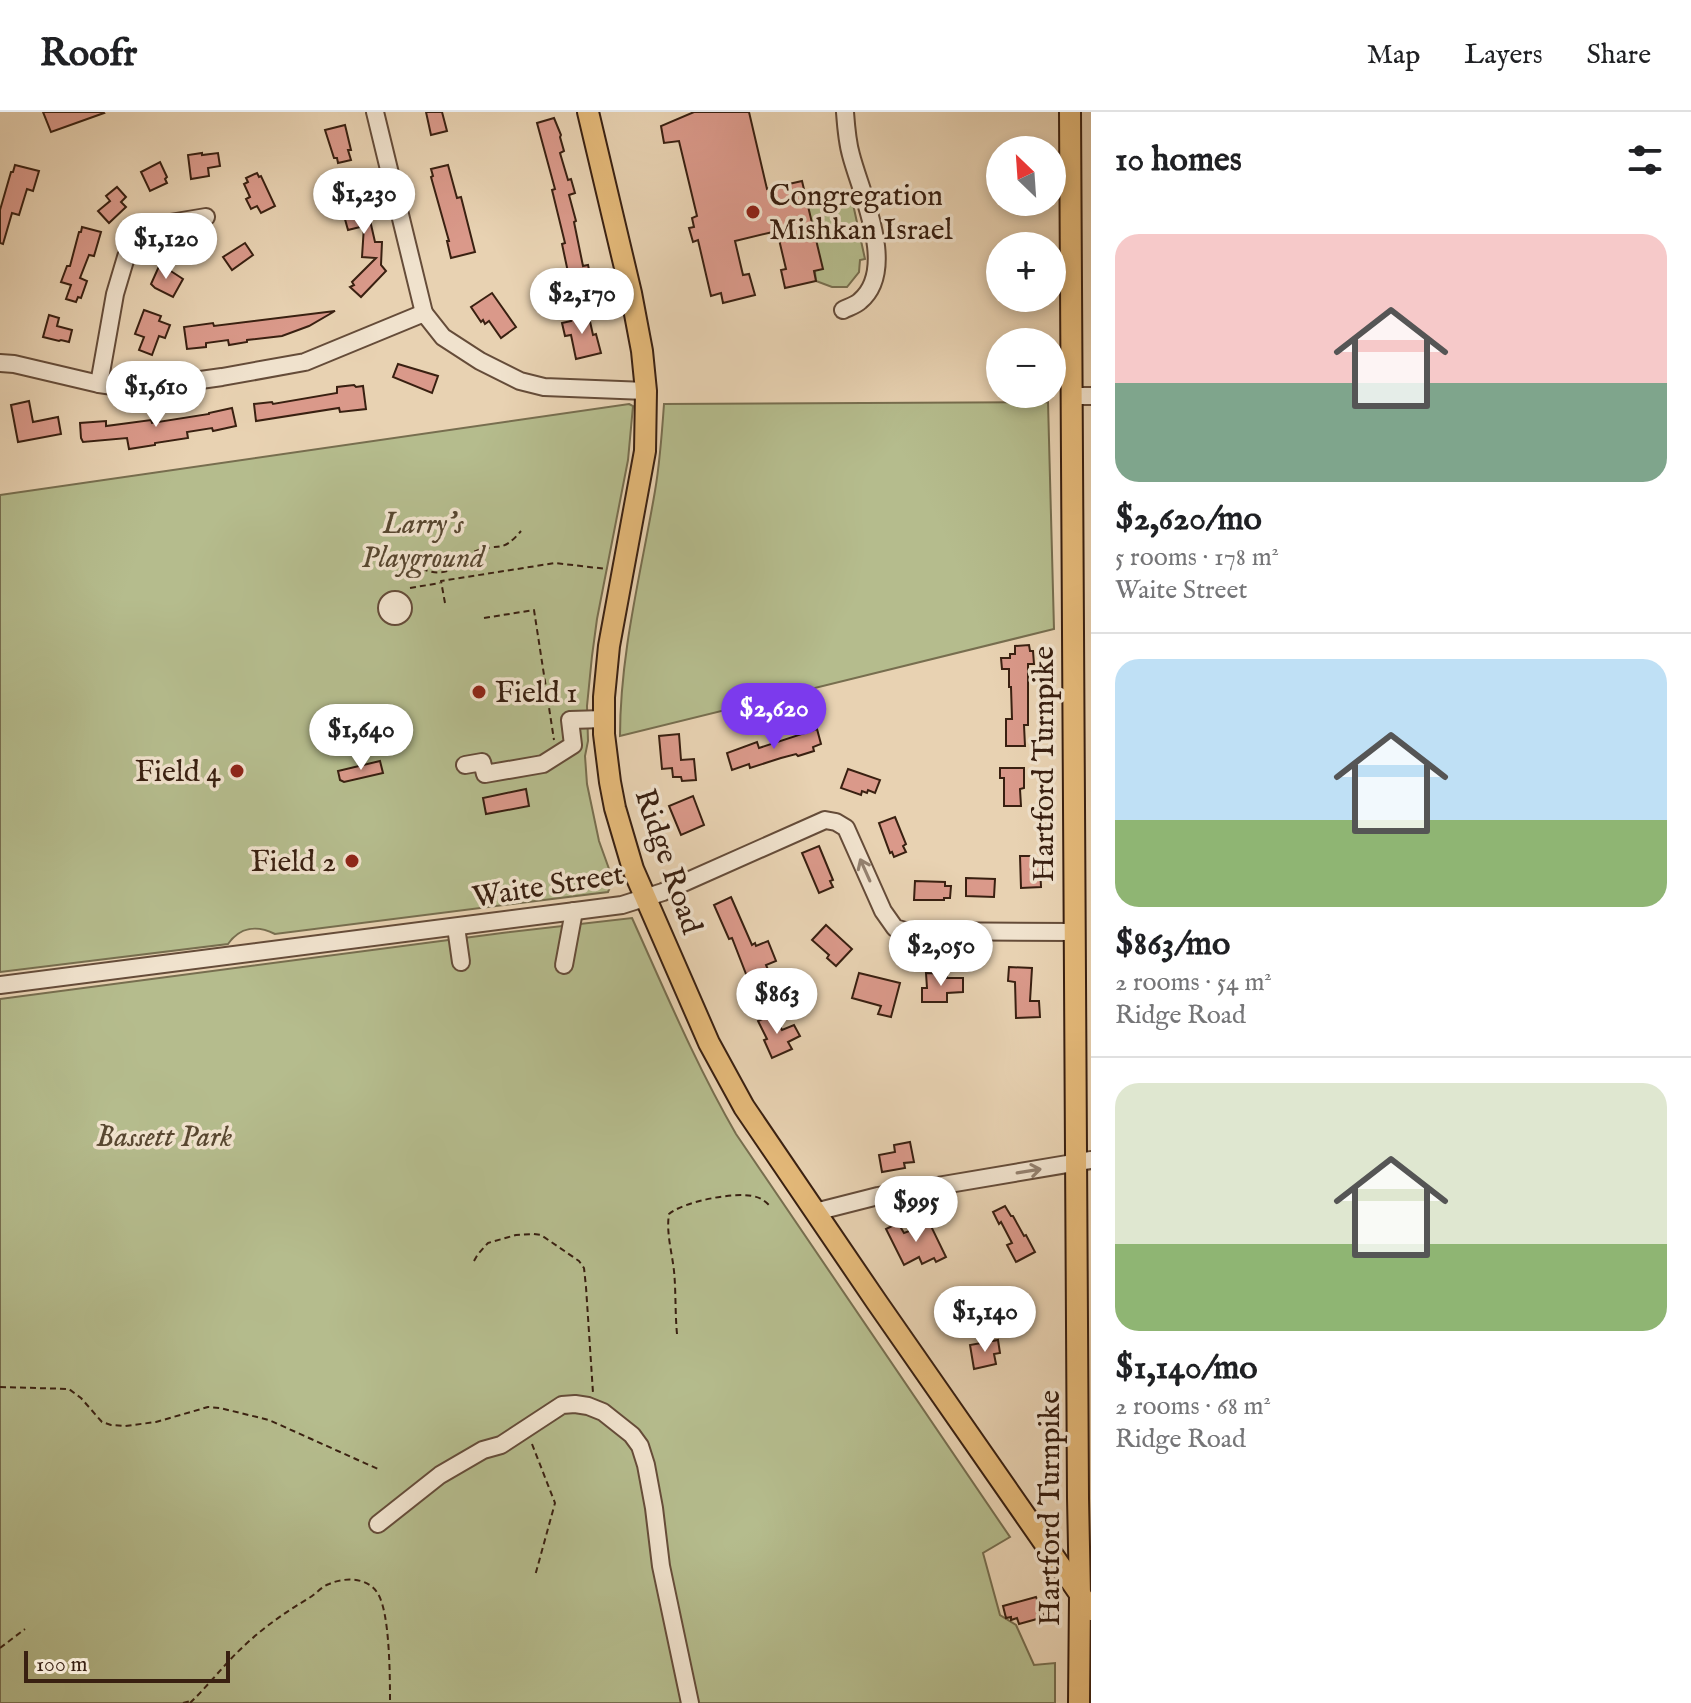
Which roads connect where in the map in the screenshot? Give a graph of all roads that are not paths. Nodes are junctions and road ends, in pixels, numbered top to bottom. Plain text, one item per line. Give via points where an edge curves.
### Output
1 (375, 112) edge
2 (588, 112) edge
3 (845, 112) edge
4 (1070, 112) edge
5 (206, 217) dead end
6 (843, 310) dead end
7 (424, 313) junction
8 (0, 363) edge
9 (99, 384) junction
10 (646, 391) junction
11 (1081, 396) edge
12 (604, 719) junction
13 (465, 765) dead end
14 (645, 898) junction
15 (574, 911) junction
16 (456, 927) junction
17 (1075, 932) junction
18 (461, 962) dead end
19 (564, 965) dead end
20 (0, 985) edge
21 (1084, 1162) edge
22 (815, 1212) junction
23 (378, 1524) dead end
24 (1087, 1600) edge
25 (690, 1703) edge
26 (1079, 1703) edge

1 - 7 street
2 - 10 main road, Ridge Road via 631,293
3 - 6 street via 877,258 869,291
4 - 11 main road, Hartford Turnpike
5 - 9 street via 151,230 126,257
7 - 9 street via 305,362 179,383 127,388
7 - 10 street via 443,337 520,381 544,387
8 - 9 street
10 - 12 main road, Ridge Road via 645,451 609,646
11 - 17 main road, Hartford Turnpike
12 - 13 street via 570,720 573,745 543,764 485,774 482,762
12 - 14 main road, Ridge Road via 615,808
14 - 15 street, Waite Street
17 -> 14 street, Waite Street via 895,928 846,828 825,820
14 - 22 main road, Ridge Road via 732,1087
15 - 16 street, Waite Street
15 - 19 street
16 - 18 street
16 - 20 street, Waite Street
17 - 21 main road, Hartford Turnpike
22 -> 21 street via 878,1196
21 - 24 main road, Hartford Turnpike via 1078,1498
22 - 24 main road, Ridge Road
23 - 25 street via 440,1475 501,1445 562,1405 597,1409 623,1426 640,1446
24 - 26 main road, Hartford Turnpike

